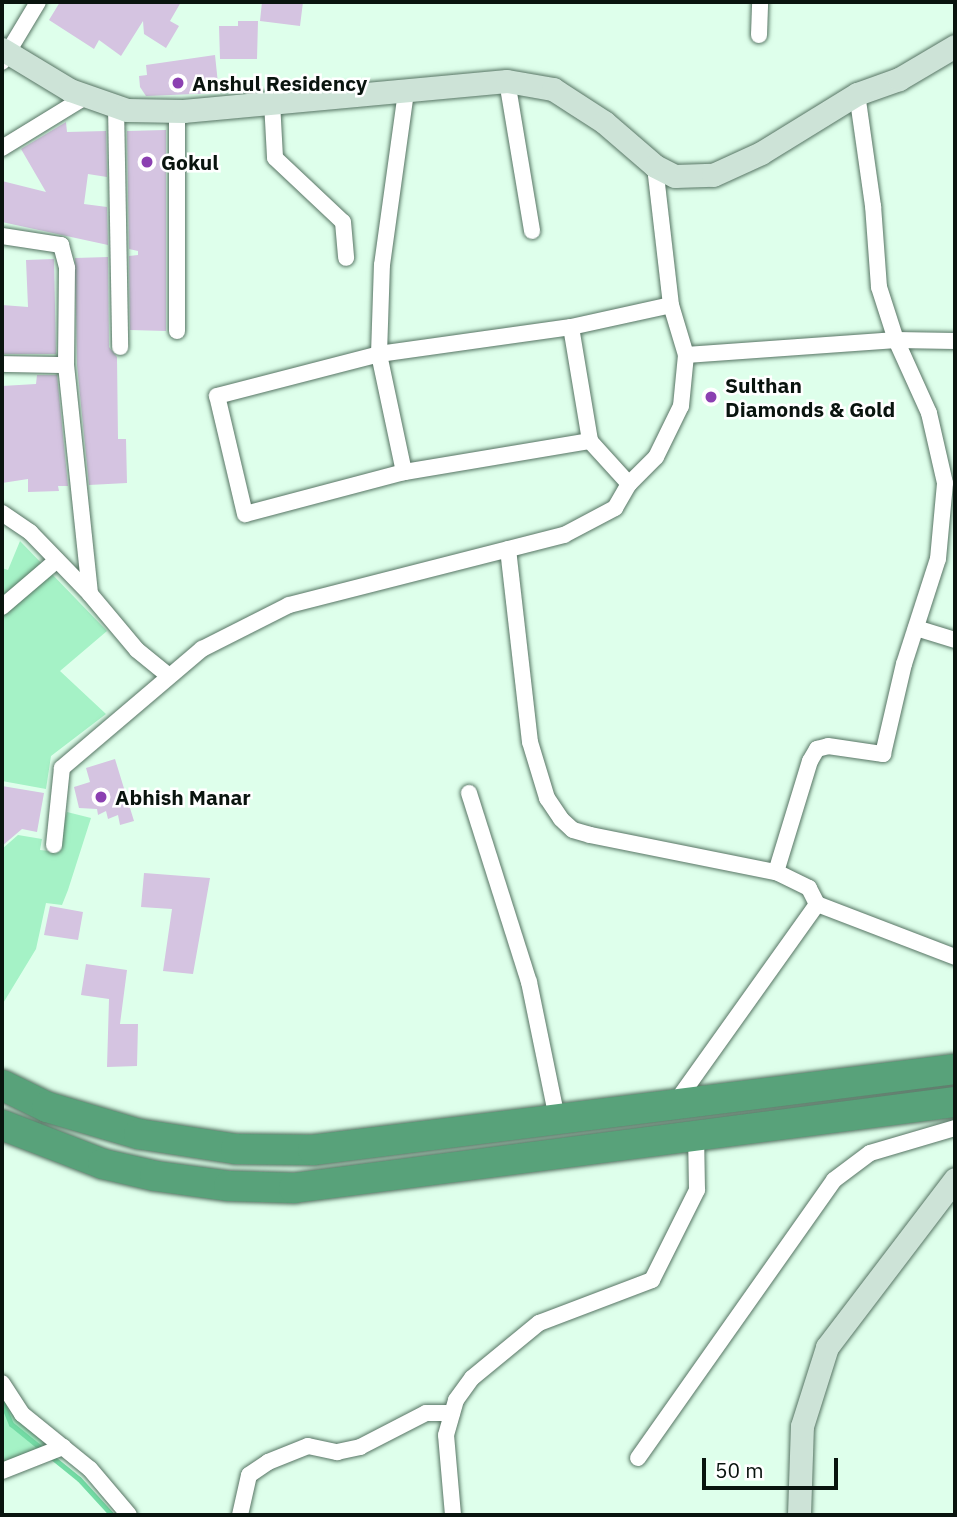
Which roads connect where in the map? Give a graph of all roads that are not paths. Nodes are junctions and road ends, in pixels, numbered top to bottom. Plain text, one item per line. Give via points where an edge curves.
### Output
1 (38, 2) edge
2 (760, 2) edge
3 (759, 35) dead end
4 (955, 46) edge
5 (3, 55) edge
6 (507, 81) junction
7 (406, 93) junction
8 (856, 94) junction
9 (87, 96) junction
10 (272, 102) junction
11 (116, 106) junction
12 (177, 111) junction
13 (3, 146) edge
14 (655, 166) junction
15 (532, 231) dead end
16 (2, 236) edge
17 (346, 258) dead end
18 (671, 305) junction
19 (571, 327) junction
20 (177, 331) dead end
21 (896, 340) junction
22 (955, 341) edge
23 (120, 347) dead end
24 (379, 354) junction
25 (686, 355) junction
26 (2, 365) edge
27 (66, 365) junction
28 (590, 441) junction
29 (404, 472) junction
30 (629, 484) junction
31 (2, 513) edge
32 (508, 549) junction
33 (57, 560) junction
34 (90, 594) junction
35 (2, 607) edge
36 (916, 628) junction
37 (955, 640) edge
38 (168, 675) junction
39 (469, 793) dead end
40 (54, 845) dead end
41 (776, 872) junction
42 (817, 904) junction
43 (955, 957) edge
44 (955, 1069) edge
45 (2, 1085) edge
46 (676, 1102) junction
47 (955, 1102) edge
48 (556, 1119) junction
49 (2, 1125) edge
50 (955, 1128) edge
51 (696, 1133) junction
52 (955, 1179) edge
53 (2, 1383) edge
54 (452, 1413) junction
55 (59, 1448) junction
56 (638, 1458) dead end
57 (2, 1471) edge
58 (129, 1515) edge
59 (240, 1515) edge
60 (453, 1515) edge
61 (799, 1515) edge

1 - 5 street
2 - 3 street
4 - 8 street via 900,79
5 - 9 street
6 - 7 street
6 - 14 street via 553,89 604,122
6 - 15 street
7 - 10 street
7 - 24 street via 382,265
8 - 14 street via 761,153 713,175 675,176
8 - 21 street via 873,206 879,287
9 - 11 street
9 - 13 street
10 - 12 street
10 - 17 street via 275,158 343,222
11 - 12 street
11 - 23 street
12 - 20 street
14 - 18 street
16 - 27 street via 61,245 67,268
18 - 19 street
18 - 25 street
19 - 24 street
19 - 28 street
21 - 22 street
21 - 25 street
21 - 36 street via 929,413 945,483 939,559
24 - 29 street
24 - 29 street via 217,396 245,514
25 - 30 street via 681,406 656,457
26 - 27 street
27 - 34 street
28 - 29 street
28 - 30 street
30 - 32 street via 615,508 564,535
31 - 33 street
32 - 38 street via 289,604 202,649
32 - 41 street via 530,742 547,798 561,819 573,830 590,835
33 - 34 street
33 - 35 street
34 - 38 street via 137,650
36 - 37 street
36 - 41 street via 883,754 828,746 817,749
38 - 40 street via 62,768
39 - 48 street via 529,982
41 - 42 street via 809,888
42 - 43 street
42 - 46 street
44 - 46 highway
45 - 48 highway via 47,1107 139,1134 236,1149 326,1148
46 - 48 highway
47 - 51 highway
49 - 51 highway via 103,1164 155,1176 229,1186 294,1188
50 - 56 street via 870,1153 834,1180
51 - 54 street via 697,1190 652,1280 540,1323 472,1378
52 - 61 street via 827,1347 802,1426
53 - 55 street via 22,1414
54 - 59 street via 426,1413 360,1447 337,1452 308,1446 268,1462 249,1475
54 - 60 street via 446,1435
55 - 57 street
55 - 58 street via 107,1486

